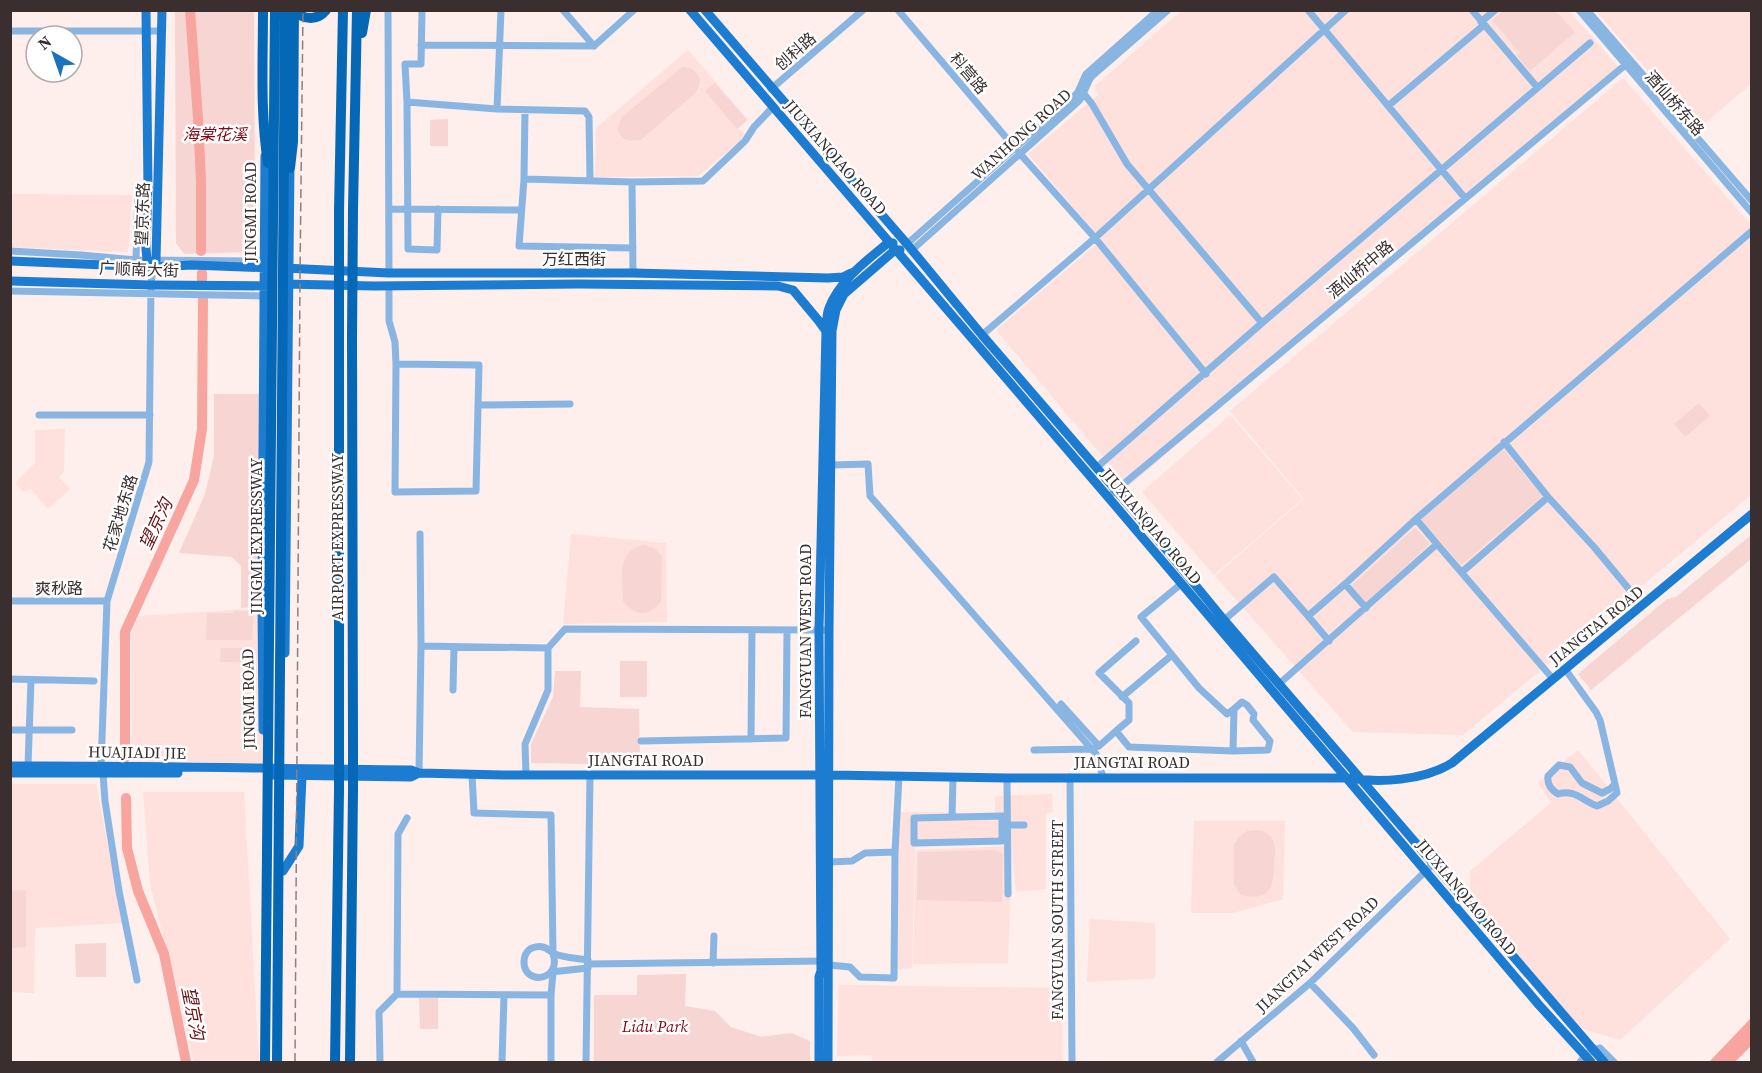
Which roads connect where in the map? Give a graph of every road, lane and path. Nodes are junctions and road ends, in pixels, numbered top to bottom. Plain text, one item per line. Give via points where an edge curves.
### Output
1 (146, 10) edge
2 (162, 10) edge
3 (265, 10) edge
4 (275, 10) edge
5 (285, 10) edge
6 (292, 10) edge
7 (326, 10) edge
8 (343, 10) edge
9 (357, 10) edge
10 (366, 10) edge
11 (388, 10) edge
12 (422, 10) edge
13 (501, 10) edge
14 (563, 10) edge
15 (690, 10) edge
16 (705, 10) edge
17 (863, 10) edge
18 (898, 10) edge
19 (1158, 10) edge
20 (1168, 10) edge
21 (1308, 10) edge
22 (1346, 10) edge
23 (1472, 10) edge
24 (1495, 10) edge
25 (1578, 10) edge
26 (1587, 10) edge
27 (632, 11) edge
28 (1483, 23) junction
29 (1324, 30) junction
30 (10, 31) edge
31 (162, 31) junction
32 (146, 32) junction
33 (1590, 43) dead end
34 (421, 45) junction
35 (500, 46) junction
36 (594, 46) junction
37 (357, 60) junction
38 (1628, 63) junction
39 (1537, 87) junction
40 (771, 88) junction
41 (1084, 94) junction
42 (407, 102) junction
43 (1388, 106) junction
44 (773, 107) junction
45 (497, 109) junction
46 (525, 110) junction
47 (1017, 150) junction
48 (1442, 169) junction
49 (524, 179) junction
50 (590, 180) junction
51 (632, 182) junction
52 (285, 185) junction
53 (273, 186) junction
54 (138, 188) dead end
55 (1149, 190) junction
56 (1465, 198) junction
57 (1752, 201) edge
58 (408, 208) junction
59 (389, 209) junction
60 (438, 209) junction
61 (521, 210) junction
62 (1752, 213) edge
63 (1752, 231) edge
64 (1095, 238) junction
65 (892, 246) junction
66 (909, 247) junction
67 (633, 248) junction
68 (10, 251) edge
69 (136, 260) junction
70 (10, 261) edge
71 (152, 262) junction
72 (265, 264) junction
73 (114, 266) junction
74 (192, 266) junction
75 (244, 267) junction
76 (290, 268) junction
77 (856, 270) junction
78 (389, 273) junction
79 (633, 273) junction
80 (10, 281) edge
81 (115, 283) junction
82 (290, 283) junction
83 (190, 286) junction
84 (244, 286) junction
85 (389, 286) junction
86 (151, 290) junction
87 (10, 291) edge
88 (266, 291) junction
89 (1262, 323) junction
90 (826, 332) junction
91 (982, 335) junction
92 (396, 364) junction
93 (1206, 374) junction
94 (570, 404) dead end
95 (478, 405) junction
96 (39, 415) dead end
97 (150, 415) junction
98 (1504, 442) junction
99 (831, 465) junction
100 (1096, 468) junction
101 (1116, 490) junction
102 (1108, 497) junction
103 (1548, 497) junction
104 (1752, 514) edge
105 (1416, 519) junction
106 (420, 534) dead end
107 (1437, 544) junction
108 (1462, 572) junction
109 (1181, 584) junction
110 (1345, 584) junction
111 (1633, 594) dead end
112 (10, 601) edge
113 (107, 602) junction
114 (1366, 608) junction
115 (1308, 616) junction
116 (1224, 620) junction
117 (824, 630) junction
118 (752, 631) junction
119 (787, 631) junction
120 (1136, 641) dead end
121 (1329, 641) junction
122 (422, 646) junction
123 (454, 647) junction
124 (548, 648) junction
125 (1172, 655) junction
126 (1565, 669) junction
127 (10, 679) edge
128 (1553, 679) junction
129 (31, 680) junction
130 (94, 681) dead end
131 (1279, 684) junction
132 (453, 690) dead end
133 (1122, 697) junction
134 (1061, 704) dead end
135 (1234, 709) junction
136 (10, 730) edge
137 (30, 730) junction
138 (72, 730) dead end
139 (1116, 731) junction
140 (751, 739) junction
141 (641, 741) dead end
142 (1095, 747) junction
143 (1034, 750) dead end
144 (1233, 751) junction
145 (10, 766) edge
146 (28, 766) junction
147 (102, 770) junction
148 (263, 772) junction
149 (284, 772) junction
150 (10, 773) edge
151 (419, 773) junction
152 (472, 774) junction
153 (526, 774) junction
154 (590, 775) junction
155 (825, 775) junction
156 (302, 776) junction
157 (898, 776) junction
158 (953, 777) junction
159 (1007, 777) junction
160 (1070, 777) junction
161 (1103, 777) junction
162 (1347, 778) junction
163 (1361, 780) junction
164 (1616, 784) junction
165 (952, 817) junction
166 (407, 818) dead end
167 (1008, 825) junction
168 (1024, 825) dead end
169 (895, 852) junction
170 (830, 862) junction
171 (1429, 867) junction
172 (283, 871) junction
173 (1008, 894) dead end
174 (714, 936) dead end
175 (553, 954) junction
176 (714, 963) junction
177 (827, 963) junction
178 (588, 964) junction
179 (552, 972) junction
180 (137, 980) dead end
181 (1310, 983) junction
182 (397, 994) junction
183 (504, 995) junction
184 (551, 995) junction
185 (1241, 1041) junction
186 (1374, 1055) dead end
187 (1587, 1058) edge
188 (265, 1062) edge
189 (280, 1062) edge
190 (336, 1062) edge
191 (350, 1062) edge
192 (380, 1062) edge
193 (502, 1062) edge
194 (551, 1062) edge
195 (586, 1062) edge
196 (819, 1062) edge
197 (828, 1062) edge
198 (1072, 1062) edge
199 (1217, 1062) edge
200 (1253, 1062) edge
201 (1604, 1062) edge
202 (1614, 1062) edge

1 - 32 main road, 望京东路
2 - 31 main road, 望京东路
3 - 53 highway, bridge via 263,105
3 - 72 main road, JINGMI ROAD
4 - 53 highway, JINGMI EXPRESSWAY, bridge
5 - 52 highway, JINGMI EXPRESSWAY, bridge
6 - 7 highway via 311,19
6 - 52 highway, bridge via 293,142
6 - 76 main road
8 - 190 highway, AIRPORT EXPRESSWAY, bridge
9 - 37 highway, AIRPORT EXPRESSWAY
10 - 37 highway
11 - 59 street
12 - 34 street
13 - 35 street
14 - 36 street
15 - 44 main road, JIUXIANQIAO ROAD
16 - 40 main road, JIUXIANQIAO ROAD
17 - 40 street, 创科路
18 - 47 street, 科营路
19 - 47 street, WANHONG ROAD via 1086,74 1070,101
20 - 41 street, WANHONG ROAD via 1092,76
21 - 29 street
22 - 29 street
23 - 28 street
24 - 28 street
25 - 38 street, 酒仙桥东路
26 - 38 street, 酒仙桥东路
27 - 36 street
28 - 39 street
28 - 43 street
29 - 43 street
29 - 55 street
30 - 32 street
31 - 32 street
31 - 71 main road, 望京东路
32 - 71 main road, 望京东路
33 - 39 street
34 - 35 street
34 - 42 street via 421,64 405,64
35 - 36 street
35 - 45 street
37 - 191 highway, AIRPORT EXPRESSWAY, bridge via 352,338
38 - 56 street, 酒仙桥中路
38 - 57 street, 酒仙桥东路
38 - 62 street, 酒仙桥东路
39 - 48 street
40 - 66 main road, JIUXIANQIAO ROAD
41 - 47 street, WANHONG ROAD
41 - 55 street via 1127,164
42 - 45 street
42 - 58 street
43 - 48 street
44 - 51 street via 745,141 703,181
44 - 65 main road, JIUXIANQIAO ROAD
45 - 46 street
46 - 49 street
46 - 50 street via 585,111 590,117
47 - 64 street, 科营路
47 - 66 street, WANHONG ROAD
48 - 56 street
48 - 89 street
49 - 50 street
49 - 61 street
50 - 51 street
51 - 67 street
52 - 189 highway, JINGMI EXPRESSWAY, bridge
53 - 188 highway, JINGMI EXPRESSWAY, bridge
54 - 69 street
55 - 64 street
55 - 89 street
56 - 101 street, 酒仙桥中路
58 - 59 street
58 - 60 street
58 - 60 street via 408,249 437,250
59 - 78 street
60 - 61 street
61 - 67 street via 519,246
63 - 98 street
64 - 91 street
64 - 93 street, 科营路
65 - 66 main road
65 - 77 main road, FANGYUAN WEST ROAD
65 - 99 main road, FANGYUAN WEST ROAD via 844,294 836,310 832,331
65 - 102 main road, JIUXIANQIAO ROAD
66 - 91 main road, JIUXIANQIAO ROAD
67 - 79 street
68 - 69 street
69 - 71 street
70 - 73 main road, 广顺南大街
71 - 72 street
71 - 73 main road, 广顺南大街
71 - 74 main road, 广顺南大街
71 - 86 street, 花家地东路
72 - 75 main road, 广顺南大街
72 - 76 main road, 广顺南大街
72 - 88 main road, JINGMI ROAD
73 - 81 main road via 119,271
74 - 75 main road, 广顺南大街
74 - 83 main road via 185,272
75 - 84 main road via 249,274
76 - 78 main road, 万红西街
76 - 82 main road
77 - 79 main road, 万红西街 via 843,277 828,278
77 - 90 main road, FANGYUAN WEST ROAD via 839,289 828,310
78 - 79 main road, 万红西街
80 - 81 main road, 广顺南大街
81 - 86 main road, 广顺南大街
82 - 85 main road, 万红西街
82 - 88 main road, 广顺南大街
82 - 149 main road
83 - 84 main road, 广顺南大街
83 - 86 main road, 广顺南大街
84 - 88 main road, 广顺南大街
85 - 90 main road, 万红西街 via 778,286 793,290
85 - 92 street via 389,321
86 - 87 street
86 - 88 street
86 - 97 street, 花家地东路
88 - 148 main road, JINGMI ROAD
89 - 93 street
90 - 117 main road, FANGYUAN WEST ROAD
91 - 100 main road, JIUXIANQIAO ROAD
92 - 95 street via 479,365
92 - 95 street via 395,492 476,491
93 - 100 street
94 - 95 street
96 - 97 street
97 - 113 street, 花家地东路 via 149,462
98 - 103 street
98 - 105 street
99 - 117 main road, FANGYUAN WEST ROAD
99 - 142 street via 868,464 870,496
100 - 101 main road, JIUXIANQIAO ROAD
101 - 102 street, 酒仙桥中路
101 - 116 main road, JIUXIANQIAO ROAD
102 - 109 main road, JIUXIANQIAO ROAD
103 - 108 street
103 - 111 street
104 - 126 main road, JIANGTAI ROAD
105 - 107 street
105 - 110 street
106 - 122 street
107 - 108 street
107 - 114 street
108 - 128 street
109 - 125 street via 1142,617
109 - 162 main road, JIUXIANQIAO ROAD
110 - 114 street
110 - 115 street
112 - 113 street, 爽秋路
113 - 147 street, 花家地东路
114 - 121 street
115 - 116 street via 1274,577
115 - 121 street
116 - 131 main road, JIUXIANQIAO ROAD
117 - 119 street
117 - 155 main road, FANGYUAN WEST ROAD
118 - 119 street
118 - 124 street via 566,629
118 - 140 street
119 - 140 street via 786,738
120 - 133 street via 1099,673
121 - 131 street
122 - 123 street
122 - 151 street
123 - 124 street
123 - 132 street
124 - 153 street via 548,690 525,744
125 - 133 street
125 - 135 street via 1227,714
126 - 128 main road, JIANGTAI ROAD
126 - 164 street via 1600,720
127 - 129 street
128 - 163 main road, JIANGTAI ROAD via 1443,768 1410,777
129 - 130 street
129 - 137 street
131 - 163 main road, JIUXIANQIAO ROAD
133 - 139 street via 1129,703 1129,720
134 - 142 street
135 - 144 street
135 - 144 street via 1242,702 1247,705 1254,714 1253,720 1270,741 1268,750
136 - 137 street
137 - 138 street
137 - 146 street
139 - 142 street
139 - 144 street via 1129,747
140 - 141 street
142 - 143 street
142 - 161 street
145 - 146 main road, HUAJIADI JIE
146 - 147 main road, HUAJIADI JIE
147 - 148 main road, HUAJIADI JIE
147 - 150 main road, HUAJIADI JIE
147 - 180 street, 花家地东路 via 119,891
148 - 149 main road, HUAJIADI JIE
148 - 188 main road, JINGMI ROAD
149 - 151 main road, JIANGTAI ROAD
149 - 156 main road, JIANGTAI ROAD
149 - 172 main road
151 - 152 main road, JIANGTAI ROAD
151 - 156 main road, JIANGTAI ROAD via 411,777
152 - 153 main road, JIANGTAI ROAD
152 - 175 street via 474,813 551,815
153 - 154 main road, JIANGTAI ROAD
154 - 155 main road, JIANGTAI ROAD
154 - 178 street
155 - 157 main road, JIANGTAI ROAD
155 - 170 main road, FANGYUAN WEST ROAD
155 - 177 main road, FANGYUAN WEST ROAD
156 - 172 main road via 299,846
157 - 158 main road, JIANGTAI ROAD
157 - 169 street
158 - 159 main road, JIANGTAI ROAD
158 - 165 street
159 - 160 main road, JIANGTAI ROAD
159 - 167 street
160 - 161 main road, JIANGTAI ROAD
160 - 198 street, FANGYUAN SOUTH STREET
161 - 162 main road, JIANGTAI ROAD
162 - 163 main road, JIANGTAI ROAD
162 - 171 main road, JIUXIANQIAO ROAD
163 - 171 main road, JIUXIANQIAO ROAD
164 - 164 street via 1617,793 1597,806 1577,794 1558,794 1551,789 1548,776 1559,765 1570,767 1582,783 1602,793
165 - 165 street via 1002,816 1002,841 914,843 914,818
166 - 182 street via 398,834
167 - 168 street
167 - 173 street
169 - 170 street via 865,853 852,861
169 - 177 street via 894,978 860,977 850,967
170 - 177 main road, FANGYUAN WEST ROAD
171 - 181 street, JIANGTAI WEST ROAD
171 - 187 main road, JIUXIANQIAO ROAD
172 - 189 main road
174 - 176 street
175 - 178 street
175 - 179 street
175 - 179 street via 545,947 535,947 524,958 530,975 544,977
176 - 177 street
176 - 178 street
177 - 196 main road, FANGYUAN WEST ROAD via 819,976
177 - 197 main road, FANGYUAN WEST ROAD
178 - 179 street
178 - 195 street
179 - 184 street
181 - 185 street, JIANGTAI WEST ROAD
181 - 186 street
182 - 183 street
182 - 192 street via 379,1012
183 - 184 street
183 - 193 street
184 - 194 street
185 - 199 street, JIANGTAI WEST ROAD
185 - 200 street
187 - 201 main road, JIUXIANQIAO ROAD
187 - 202 street via 1600,1048

